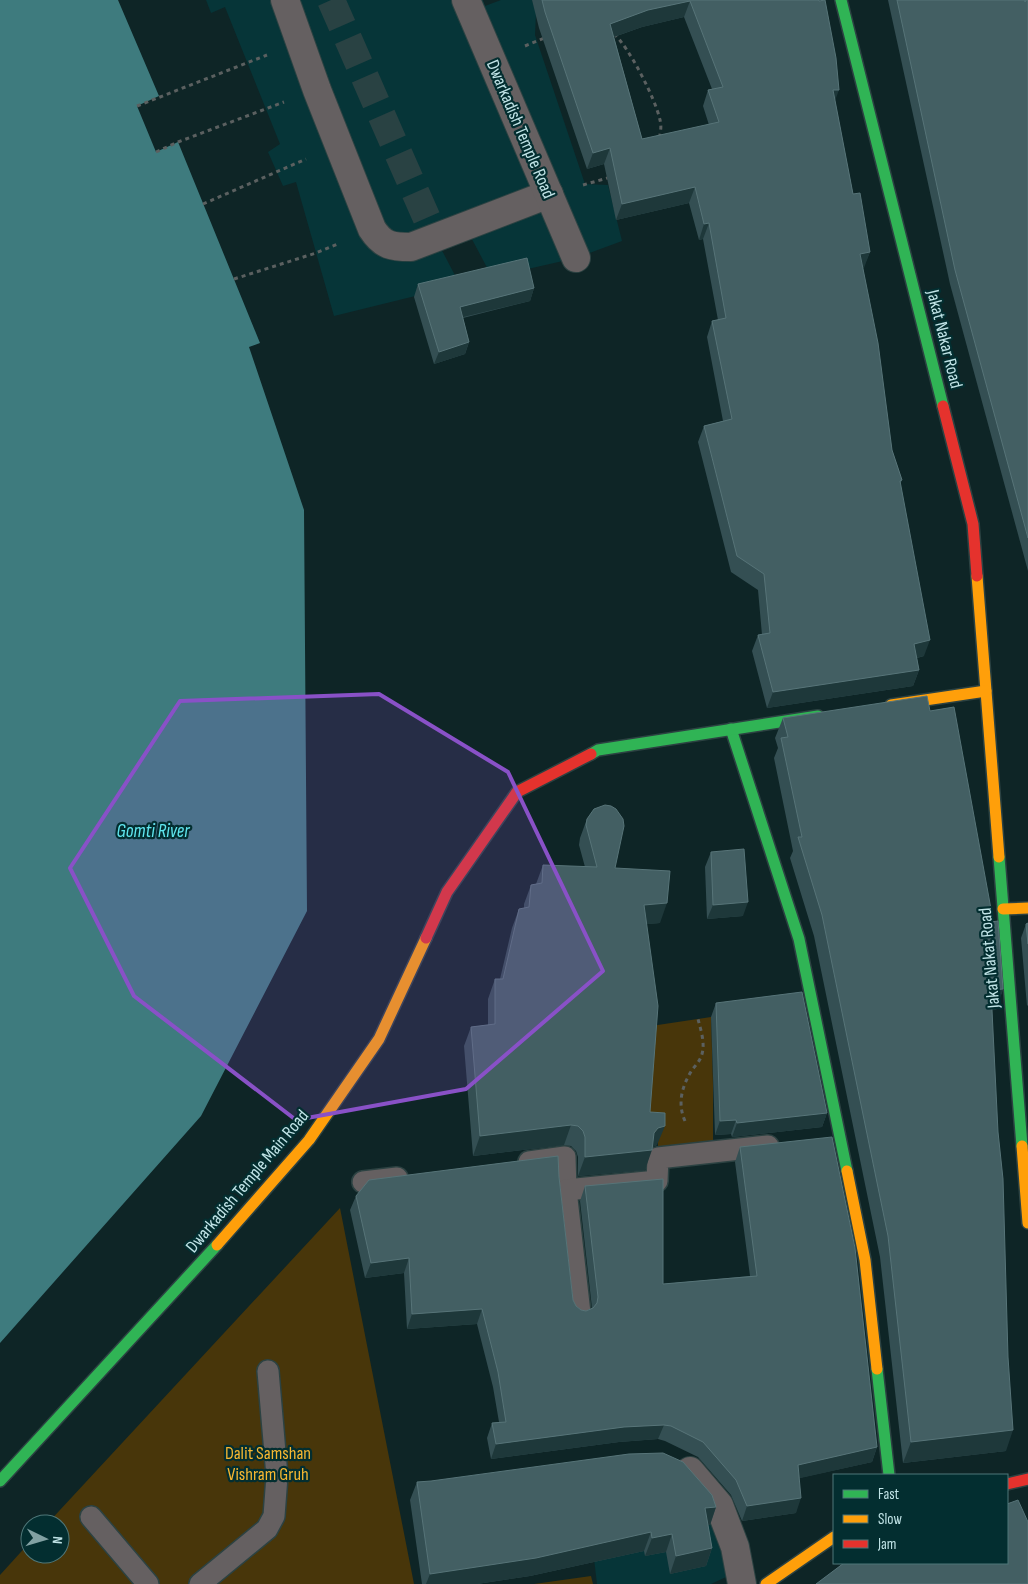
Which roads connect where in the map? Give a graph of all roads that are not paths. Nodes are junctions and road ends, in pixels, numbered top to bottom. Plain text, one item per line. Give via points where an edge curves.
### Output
1 (285, 0) edge
2 (466, 0) edge
3 (841, 0) edge
4 (549, 194) junction
5 (576, 258) dead end
6 (986, 691) junction
7 (878, 707) edge
8 (829, 714) edge
9 (731, 729) junction
10 (1028, 908) edge
11 (1003, 909) junction
12 (792, 1144) edge
13 (507, 1164) edge
14 (420, 1175) edge
15 (362, 1182) dead end
16 (566, 1190) junction
17 (1028, 1223) edge
18 (580, 1313) edge
19 (268, 1371) dead end
20 (668, 1459) edge
21 (889, 1474) edge
22 (1028, 1479) edge
23 (0, 1481) edge
24 (1008, 1484) edge
25 (91, 1517) dead end
26 (833, 1538) edge
27 (148, 1584) edge
28 (200, 1584) edge
29 (742, 1584) edge
30 (766, 1584) edge

1 - 4 street via 338,144 378,239 392,246 411,247
2 - 4 street, Dwarkadish Temple Road
3 - 6 main road, Jakat Nakar Road via 973,524
4 - 5 street, Dwarkadish Temple Road
6 - 7 main road
6 - 11 main road, Jakat Nakat Road
8 - 9 main road
9 - 21 main road via 800,939 831,1139 865,1260
9 - 23 main road, Dwarkadish Temple Main Road via 598,750 517,792 447,892 378,1039 310,1140
10 - 11 main road
11 - 17 main road, Jakat Nakat Road
12 - 16 lane via 658,1158 657,1181
13 - 16 lane via 565,1158
14 - 15 lane
16 - 18 lane
19 - 28 lane via 276,1476 274,1516 267,1529
20 - 29 street via 686,1467 719,1505 735,1547
22 - 24 main road
25 - 27 lane
26 - 30 main road

